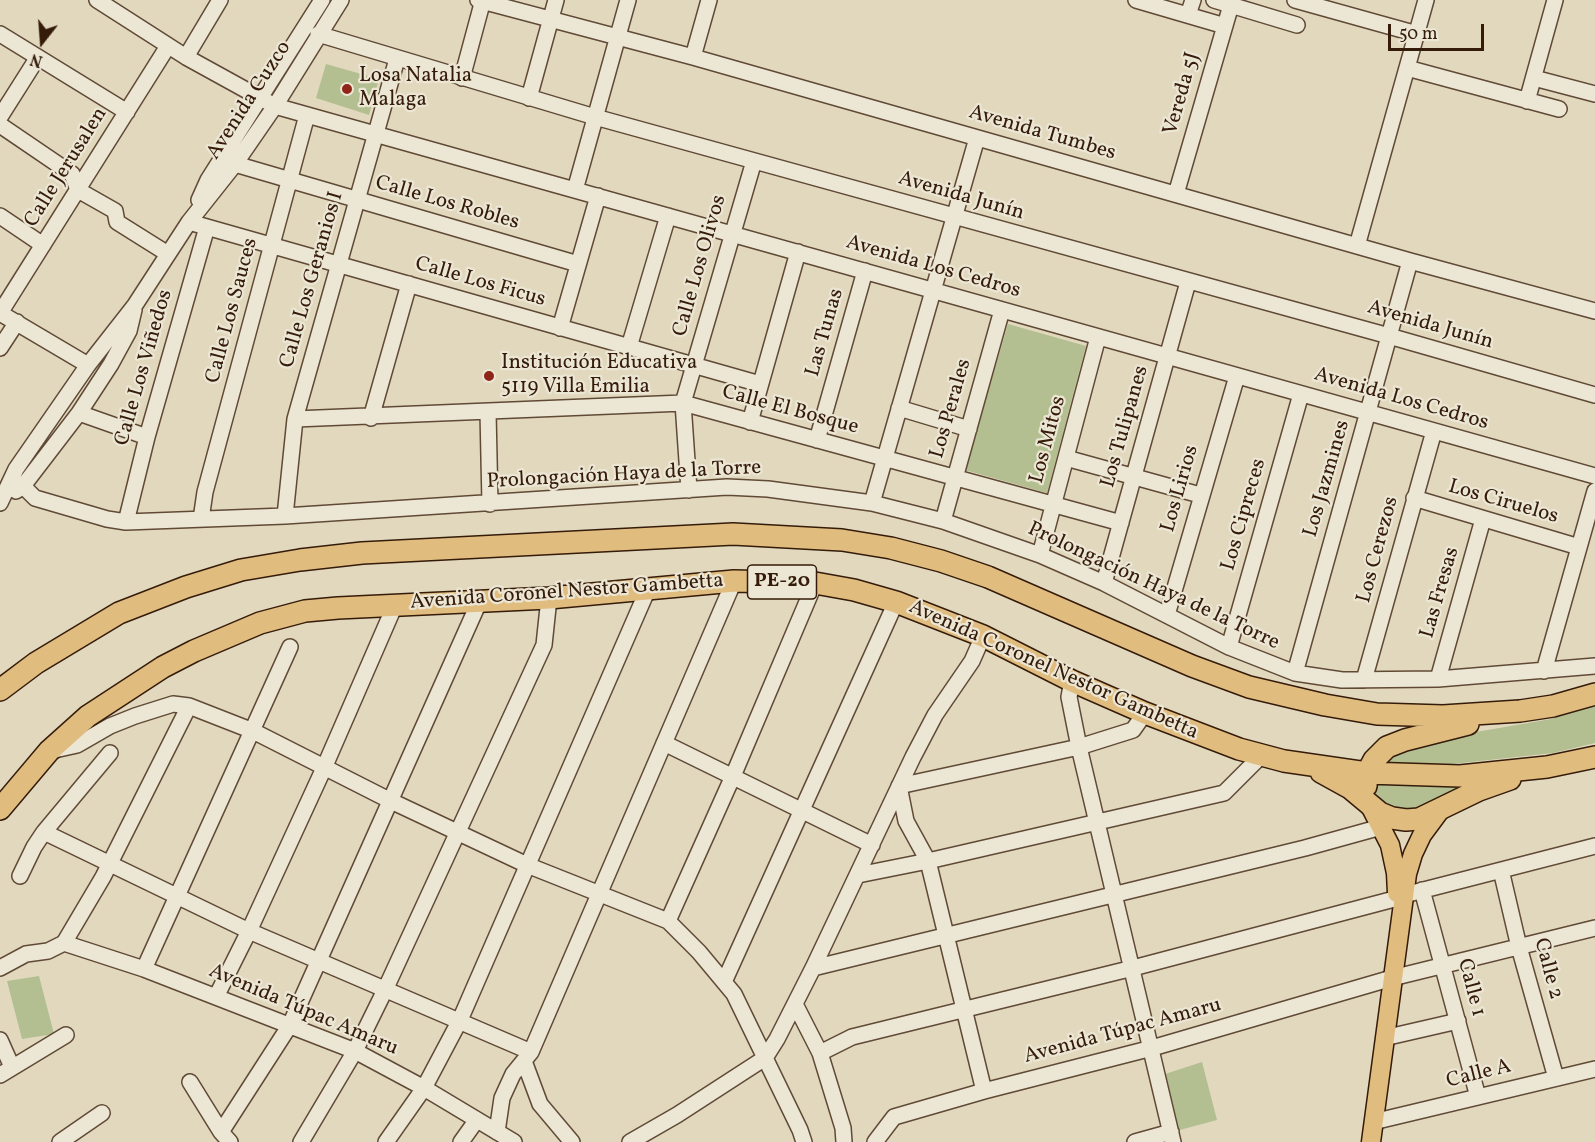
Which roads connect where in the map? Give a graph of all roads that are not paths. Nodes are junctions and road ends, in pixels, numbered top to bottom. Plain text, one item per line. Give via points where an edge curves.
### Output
1 (97, 0) edge
2 (220, 0) edge
3 (322, 0) edge
4 (341, 0) edge
5 (481, 0) edge
6 (556, 0) edge
7 (628, 0) edge
8 (709, 0) edge
9 (1136, 0) edge
10 (1193, 0) edge
11 (1214, 0) edge
12 (1295, 0) edge
13 (1426, 0) edge
14 (1555, 0) edge
15 (1231, 5) junction
16 (1337, 6) edge
17 (1265, 7) edge
18 (1188, 15) junction
19 (551, 20) junction
20 (1297, 25) dead end
21 (1225, 26) junction
22 (0, 34) edge
23 (318, 34) junction
24 (1417, 34) junction
25 (618, 37) junction
26 (168, 46) junction
27 (38, 57) junction
28 (186, 57) junction
29 (693, 57) junction
30 (398, 59) junction
31 (1407, 68) junction
32 (462, 78) junction
33 (1534, 78) junction
34 (1595, 94) edge
35 (260, 98) junction
36 (529, 98) junction
37 (1527, 101) junction
38 (274, 105) junction
39 (1559, 110) dead end
40 (127, 112) junction
41 (307, 115) junction
42 (0, 117) edge
43 (596, 117) junction
44 (0, 125) edge
45 (376, 134) junction
46 (977, 138) junction
47 (754, 161) junction
48 (235, 164) junction
49 (290, 180) junction
50 (78, 190) junction
51 (575, 190) junction
52 (1176, 194) junction
53 (597, 196) junction
54 (358, 200) junction
55 (0, 216) edge
56 (668, 216) junction
57 (954, 217) junction
58 (189, 222) junction
59 (207, 227) junction
60 (732, 234) junction
61 (43, 245) junction
62 (272, 245) junction
63 (1357, 246) junction
64 (798, 252) junction
65 (168, 254) junction
66 (1410, 261) junction
67 (578, 264) junction
68 (340, 265) junction
69 (865, 271) junction
70 (1188, 282) junction
71 (409, 284) junction
72 (933, 290) junction
73 (135, 305) junction
74 (1002, 310) junction
75 (1595, 311) edge
76 (0, 313) edge
77 (17, 322) junction
78 (560, 328) junction
79 (1389, 336) junction
80 (1098, 337) junction
81 (628, 347) junction
82 (0, 348) edge
83 (1167, 356) junction
84 (88, 365) junction
85 (694, 366) junction
86 (1237, 376) junction
87 (760, 384) junction
88 (1302, 394) junction
89 (1595, 395) edge
90 (683, 403) junction
91 (899, 408) junction
92 (488, 412) junction
93 (1368, 412) junction
94 (79, 413) junction
95 (371, 418) junction
96 (295, 419) junction
97 (750, 422) junction
98 (969, 429) junction
99 (1434, 431) junction
100 (147, 437) junction
101 (818, 440) junction
102 (884, 458) junction
103 (1066, 458) junction
104 (1595, 476) edge
105 (955, 477) junction
106 (1134, 477) junction
107 (23, 486) junction
108 (689, 490) junction
109 (1595, 491) edge
110 (1200, 495) junction
111 (1414, 498) junction
112 (0, 502) edge
113 (872, 503) junction
114 (490, 504) junction
115 (1054, 505) junction
116 (285, 516) junction
117 (201, 519) junction
118 (1483, 519) junction
119 (943, 521) junction
120 (126, 522) junction
121 (1121, 523) junction
122 (1579, 547) junction
123 (1040, 555) junction
124 (734, 581) junction
125 (816, 583) junction
126 (1104, 583) junction
127 (648, 589) junction
128 (549, 598) junction
129 (480, 600) junction
130 (896, 602) junction
131 (395, 605) junction
132 (1167, 615) junction
133 (983, 636) junction
134 (290, 647) dead end
135 (1229, 647) junction
136 (1595, 666) edge
137 (1544, 671) junction
138 (1295, 673) junction
139 (1438, 679) junction
140 (1364, 680) junction
141 (1072, 681) junction
142 (0, 690) edge
143 (1595, 694) edge
144 (189, 706) junction
145 (1520, 711) junction
146 (1145, 713) junction
147 (253, 731) junction
148 (664, 743) junction
149 (1079, 747) junction
150 (49, 751) junction
151 (110, 753) dead end
152 (1261, 756) junction
153 (1595, 756) edge
154 (1304, 765) junction
155 (324, 768) junction
156 (1547, 768) junction
157 (1367, 773) junction
158 (733, 776) junction
159 (899, 786) junction
160 (391, 801) junction
161 (1369, 804) junction
162 (1443, 807) junction
163 (0, 809) edge
164 (802, 809) junction
165 (1098, 822) junction
166 (1381, 827) junction
167 (44, 832) junction
168 (458, 833) junction
169 (872, 845) junction
170 (1595, 846) edge
171 (928, 861) junction
172 (109, 863) junction
173 (527, 865) junction
174 (1501, 870) junction
175 (858, 875) junction
176 (20, 876) dead end
177 (598, 894) junction
178 (1408, 894) junction
179 (1115, 895) junction
180 (178, 897) junction
181 (668, 921) junction
182 (1595, 928) edge
183 (249, 932) junction
184 (947, 936) junction
185 (64, 943) junction
186 (1519, 946) junction
187 (318, 962) junction
188 (1442, 966) junction
189 (0, 968) edge
190 (813, 968) junction
191 (1133, 968) junction
192 (144, 969) junction
193 (1392, 978) junction
194 (724, 982) junction
195 (385, 990) junction
196 (216, 997) junction
197 (795, 1004) junction
198 (965, 1009) junction
199 (460, 1020) junction
200 (1458, 1021) junction
201 (290, 1025) junction
202 (66, 1035) dead end
203 (1384, 1038) junction
204 (0, 1040) edge
205 (1152, 1048) junction
206 (354, 1051) junction
207 (820, 1053) junction
208 (527, 1056) junction
209 (765, 1058) junction
210 (1595, 1068) edge
211 (6, 1071) edge
212 (1556, 1078) junction
213 (190, 1082) dead end
214 (424, 1089) junction
215 (984, 1091) junction
216 (1478, 1097) junction
217 (102, 1113) dead end
218 (476, 1121) junction
219 (1374, 1122) junction
220 (497, 1132) junction
221 (226, 1137) edge
222 (1172, 1137) edge
223 (60, 1142) edge
224 (301, 1142) edge
225 (387, 1142) edge
226 (461, 1142) edge
227 (514, 1142) edge
228 (572, 1142) edge
229 (630, 1142) edge
230 (804, 1142) edge
231 (844, 1142) edge
232 (875, 1142) edge
233 (1135, 1142) edge
234 (1371, 1142) edge

1 - 26 street, Avenida Los Cedros
2 - 28 street
3 - 35 street, Avenida Cuzco
4 - 23 street, Avenida Cuzco
5 - 19 street, Avenida Tumbes
5 - 32 street
6 - 19 street
7 - 25 street
8 - 29 street
9 - 18 street
10 - 18 street
11 - 15 street
12 - 16 street
13 - 24 street
14 - 33 street
15 - 17 street
15 - 21 street, Vereda 5J
16 - 24 street
17 - 20 street
18 - 21 street
19 - 25 street, Avenida Tumbes
19 - 36 street
21 - 52 street, Vereda 5J
22 - 27 street
23 - 30 street, Avenida Junín
23 - 38 street, Avenida Cuzco
24 - 31 street
25 - 29 street, Avenida Tumbes
25 - 43 street
26 - 28 street, Avenida Los Cedros
26 - 40 street, Calle Jerusalen
27 - 40 street
27 - 42 street
28 - 35 street, Avenida Los Cedros
29 - 46 street, Avenida Tumbes
30 - 32 street, Avenida Junín
30 - 45 street, Calle Los Geranios I
31 - 37 street
31 - 63 street
32 - 36 street, Avenida Junín
33 - 34 street
33 - 37 street
35 - 38 street, Avenida Los Cedros
35 - 58 street, Avenida Cuzco via 208,180
36 - 43 street, Avenida Junín
37 - 39 street
38 - 41 street, Avenida Los Cedros
38 - 48 street, Avenida Cuzco
40 - 50 street, Calle Jerusalen
41 - 45 street, Avenida Los Cedros
41 - 49 street, Calle Los Sauces
43 - 47 street, Avenida Junín
43 - 51 street
44 - 50 street via 72,174
45 - 51 street, Avenida Los Cedros
45 - 54 street, Calle Los Geranios I
46 - 52 street, Avenida Tumbes
46 - 57 street
47 - 57 street, Avenida Junín
47 - 60 street, Calle Los Olivos
48 - 49 street, Calle Los Robles
48 - 58 street, Avenida Cuzco
49 - 54 street, Calle Los Robles
49 - 62 street, Calle Los Sauces
50 - 61 street, Calle Jerusalen
50 - 65 street via 115,211 117,222
51 - 53 street, Avenida Los Cedros
52 - 63 street, Avenida Tumbes
53 - 56 street, Avenida Los Cedros
53 - 67 street
54 - 67 street, Calle Los Robles
54 - 68 street, Calle Los Geranios I
55 - 61 street
56 - 60 street, Avenida Los Cedros
56 - 81 street
57 - 70 street, Avenida Junín
57 - 72 street
58 - 59 street, Calle Los Ficus
58 - 65 street, Avenida Cuzco
59 - 62 street, Calle Los Ficus
59 - 100 street, Calle Los Viñedos
60 - 64 street, Avenida Los Cedros
60 - 85 street, Calle Los Olivos
61 - 76 street, Calle Jerusalen
62 - 68 street, Calle Los Ficus
62 - 117 street, Calle Los Sauces
63 - 66 street, Avenida Tumbes
64 - 69 street, Avenida Los Cedros
64 - 87 street
65 - 73 street, Avenida Cuzco
66 - 75 street, Avenida Tumbes
66 - 79 street, Los Jazmines
67 - 78 street
68 - 71 street, Calle Los Ficus
68 - 96 street, Calle Los Geranios I
69 - 72 street, Avenida Los Cedros
69 - 101 street, Las Tunas
70 - 79 street, Avenida Junín
70 - 83 street, Los Tulipanes
71 - 78 street, Calle Los Ficus
71 - 95 street
72 - 74 street, Avenida Los Cedros
72 - 91 street
73 - 84 street, Avenida Cuzco
73 - 94 street, Avenida Cuzco via 129,331
74 - 80 street, Avenida Los Cedros
74 - 98 street, Los Perales
76 - 77 street
77 - 82 street
77 - 84 street
78 - 81 street, Calle Los Ficus
79 - 89 street, Avenida Junín
79 - 93 street, Los Jazmines
80 - 83 street, Avenida Los Cedros
80 - 103 street, Los Mitos
81 - 85 street, Calle Los Ficus
83 - 86 street, Avenida Los Cedros
83 - 106 street, Los Tulipanes
84 - 112 street, Avenida Cuzco via 16,469
85 - 87 street, Calle Los Ficus
85 - 90 street, Calle Los Olivos
86 - 88 street, Avenida Los Cedros
86 - 110 street, Los Lirios
87 - 97 street
88 - 93 street, Avenida Los Cedros
88 - 135 street, Los Cipreces
90 - 92 street, Calle El Bosque
90 - 97 street, Calle El Bosque
90 - 108 street, Calle Los Olivos
91 - 98 street
91 - 102 street
92 - 95 street, Calle El Bosque
92 - 114 street
93 - 99 street, Avenida Los Cedros
93 - 138 street, Los Jazmines
94 - 100 street
94 - 107 street, Avenida Cuzco
95 - 96 street, Calle El Bosque
96 - 116 street, Calle Los Geranios I
97 - 101 street, Calle El Bosque
98 - 105 street, Los Perales
99 - 104 street, Avenida Los Cedros
99 - 111 street, Los Cerezos
100 - 120 street, Calle Los Viñedos
101 - 102 street, Calle El Bosque
102 - 105 street, Calle El Bosque
102 - 113 street
103 - 106 street
103 - 115 street, Los Mitos
105 - 115 street, Calle El Bosque
105 - 119 street, Los Perales
106 - 110 street
106 - 121 street, Los Tulipanes
107 - 112 street, Avenida Cuzco
107 - 120 street, Prolongación Haya de la Torre via 35,498
108 - 113 street, Prolongación Haya de la Torre via 768,489
108 - 114 street, Prolongación Haya de la Torre
109 - 122 street
110 - 132 street, Los Lirios
111 - 118 street, Los Ciruelos
111 - 140 street, Los Cerezos
113 - 119 street, Prolongación Haya de la Torre
114 - 116 street, Prolongación Haya de la Torre
115 - 121 street, Calle El Bosque
115 - 123 street, Los Mitos
116 - 117 street, Prolongación Haya de la Torre
117 - 120 street, Prolongación Haya de la Torre
118 - 122 street, Los Ciruelos
118 - 139 street, Las Fresas
119 - 123 street, Prolongación Haya de la Torre
121 - 126 street, Los Tulipanes
122 - 137 street
123 - 126 street, Prolongación Haya de la Torre
124 - 125 highway, Avenida Coronel Nestor Gambetta / PE-20
124 - 127 highway, Avenida Coronel Nestor Gambetta / PE-20
124 - 148 street
125 - 130 highway, Avenida Coronel Nestor Gambetta / PE-20
125 - 158 street
126 - 132 street, Prolongación Haya de la Torre
127 - 128 highway, Avenida Coronel Nestor Gambetta / PE-20
127 - 173 street
128 - 129 highway, Avenida Coronel Nestor Gambetta / PE-20
128 - 168 street via 543,645
129 - 131 highway, Avenida Coronel Nestor Gambetta / PE-20
129 - 160 street
130 - 133 highway, Avenida Coronel Nestor Gambetta / PE-20
130 - 164 street
131 - 150 highway, Avenida Coronel Nestor Gambetta / PE-20 via 304,611 227,635 163,667 114,698
131 - 155 street
132 - 135 street, Prolongación Haya de la Torre
133 - 141 highway, Avenida Coronel Nestor Gambetta / PE-20
133 - 159 street via 972,661 935,715
134 - 147 street
135 - 138 street, Prolongación Haya de la Torre
136 - 137 street, Prolongación Haya de la Torre
137 - 139 street, Prolongación Haya de la Torre
138 - 140 street, Prolongación Haya de la Torre via 1342,681
139 - 140 street, Prolongación Haya de la Torre
141 - 146 highway, Avenida Coronel Nestor Gambetta / PE-20
141 - 149 street via 1069,697
142 - 145 highway, PE-20 via 118,613 241,570 362,553 733,534 842,540 941,561 988,577 1192,666 1300,700 1377,714 1443,716
143 - 145 highway, PE-20
144 - 147 street
144 - 150 street via 173,704 160,708 110,726 77,745
144 - 172 street
145 - 157 highway via 1387,747
146 - 149 street via 1133,730
146 - 152 highway, Avenida Coronel Nestor Gambetta / PE-20
147 - 155 street
147 - 180 street
148 - 158 street
148 - 177 street
149 - 159 street
149 - 165 street
150 - 163 highway, Avenida Coronel Nestor Gambetta / PE-20
151 - 167 street
152 - 154 highway, Avenida Coronel Nestor Gambetta / PE-20
152 - 165 street via 1224,793
153 - 156 highway, Avenida Coronel Nestor Gambetta / PE-20
154 - 157 highway, Avenida Coronel Nestor Gambetta / PE-20
154 - 161 highway via 1335,779
155 - 160 street
155 - 183 street
156 - 157 highway, Avenida Coronel Nestor Gambetta / PE-20 via 1460,776
156 - 162 highway via 1479,790
157 - 161 highway
158 - 164 street
158 - 181 street
159 - 169 street
159 - 171 street via 906,821
160 - 168 street
160 - 187 street
161 - 162 highway via 1380,813 1406,820 1419,819
161 - 166 main road
162 - 178 main road via 1422,834 1413,854 1407,874
164 - 169 street
164 - 194 street
165 - 171 street
165 - 179 street
166 - 178 main road
166 - 179 street
167 - 172 street
167 - 176 street
168 - 173 street
168 - 195 street
169 - 175 street
170 - 174 street
171 - 175 street
171 - 184 street
172 - 180 street
172 - 185 street
173 - 177 street
173 - 199 street
174 - 178 street
174 - 186 street, Calle 2
175 - 190 street
177 - 181 street
177 - 208 street
178 - 188 street, Calle 1
178 - 191 street
178 - 193 main road via 1400,917
179 - 184 street
179 - 191 street
180 - 183 street
180 - 192 street
181 - 194 street
182 - 186 street, Avenida Túpac Amaru
183 - 187 street
183 - 196 street
184 - 190 street
184 - 198 street
185 - 189 street via 48,951 26,954
185 - 192 street, Avenida Túpac Amaru
186 - 188 street, Avenida Túpac Amaru
186 - 212 street, Calle 2
187 - 195 street
187 - 201 street
188 - 193 street, Avenida Túpac Amaru
188 - 200 street, Calle 1
190 - 197 street
191 - 198 street
191 - 205 street
192 - 196 street, Avenida Túpac Amaru
193 - 203 main road
193 - 205 street, Avenida Túpac Amaru
194 - 209 street via 734,994
195 - 199 street
195 - 206 street
196 - 201 street, Avenida Túpac Amaru
197 - 207 street
197 - 209 street
198 - 207 street via 852,1037
198 - 215 street
199 - 208 street
199 - 214 street
200 - 203 street
200 - 216 street, Calle 1
201 - 206 street, Avenida Túpac Amaru
201 - 221 street
202 - 211 street
203 - 219 main road
204 - 211 street
205 - 215 street, Avenida Túpac Amaru
205 - 222 street
206 - 214 street, Avenida Túpac Amaru
206 - 224 street
207 - 231 street
208 - 220 street via 502,1098
208 - 228 street via 540,1104
209 - 229 street
209 - 230 street
210 - 212 street, Calle A
212 - 216 street, Calle A
213 - 221 street
214 - 218 street, Avenida Túpac Amaru
214 - 225 street
215 - 232 street, Avenida Túpac Amaru via 894,1116
216 - 219 street, Calle A
217 - 223 street
218 - 220 street, Avenida Túpac Amaru
218 - 226 street
219 - 234 main road
220 - 227 street, Avenida Túpac Amaru
222 - 233 street

